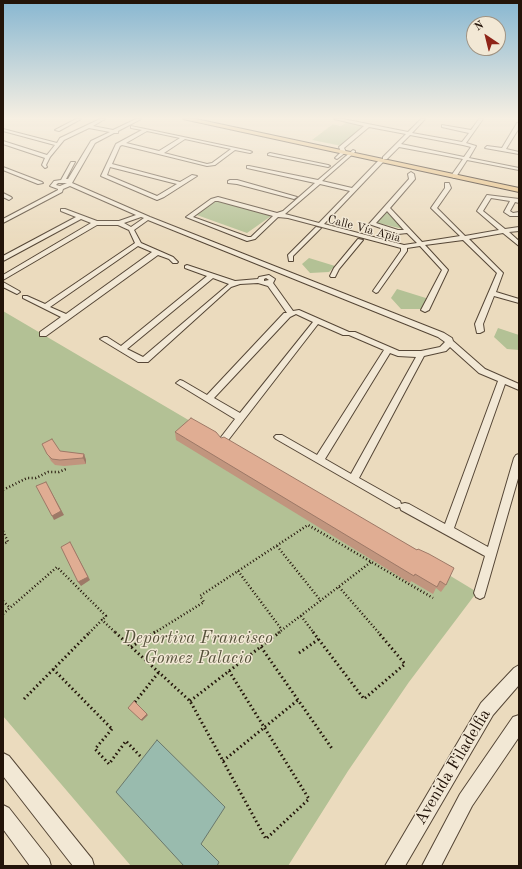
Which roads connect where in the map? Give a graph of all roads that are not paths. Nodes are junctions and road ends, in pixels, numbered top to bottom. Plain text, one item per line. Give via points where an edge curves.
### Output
1 (384, 159) edge
2 (466, 159) edge
3 (47, 160) edge
4 (76, 160) edge
5 (82, 160) edge
6 (111, 160) edge
7 (187, 160) edge
8 (218, 160) edge
9 (297, 160) edge
10 (336, 160) edge
11 (339, 160) edge
12 (387, 160) edge
13 (469, 160) edge
14 (108, 165) junction
15 (328, 166) junction
16 (45, 167) dead end
17 (249, 167) dead end
18 (3, 168) edge
19 (519, 169) edge
20 (411, 174) dead end
21 (455, 174) junction
22 (194, 176) dead end
23 (312, 180) junction
24 (63, 181) junction
25 (230, 182) dead end
26 (319, 182) junction
27 (40, 183) dead end
28 (181, 184) junction
29 (447, 184) dead end
30 (66, 186) junction
31 (519, 186) edge
32 (354, 190) junction
33 (519, 190) edge
34 (3, 195) edge
35 (294, 197) junction
36 (9, 198) dead end
37 (516, 200) edge
38 (386, 207) junction
39 (63, 210) dead end
40 (519, 214) edge
41 (277, 215) junction
42 (80, 216) junction
43 (141, 218) junction
44 (3, 221) edge
45 (96, 223) junction
46 (119, 223) junction
47 (319, 226) junction
48 (131, 229) junction
49 (519, 229) edge
50 (409, 231) junction
51 (507, 234) junction
52 (519, 234) edge
53 (360, 240) junction
54 (466, 240) junction
55 (138, 244) junction
56 (519, 244) edge
57 (423, 246) junction
58 (404, 249) junction
59 (157, 252) junction
60 (3, 259) edge
61 (291, 260) dead end
62 (175, 262) dead end
63 (187, 267) dead end
64 (212, 275) junction
65 (272, 276) junction
66 (332, 276) dead end
67 (3, 278) edge
68 (234, 283) junction
69 (3, 284) edge
70 (376, 291) dead end
71 (17, 292) dead end
72 (493, 293) junction
73 (25, 297) dead end
74 (519, 301) edge
75 (45, 307) junction
76 (425, 310) dead end
77 (291, 313) junction
78 (66, 317) junction
79 (317, 321) junction
80 (480, 331) dead end
81 (43, 334) dead end
82 (104, 339) dead end
83 (449, 340) junction
84 (122, 349) junction
85 (388, 350) junction
86 (421, 354) junction
87 (503, 380) junction
88 (180, 383) dead end
89 (519, 387) edge
90 (208, 399) junction
91 (241, 418) junction
92 (279, 437) dead end
93 (223, 441) edge
94 (519, 458) edge
95 (319, 460) junction
96 (353, 479) junction
97 (448, 530) junction
98 (491, 554) junction
99 (480, 593) dead end
100 (519, 673) edge
101 (519, 723) edge
102 (3, 762) edge
103 (3, 814) edge
104 (81, 865) edge
105 (42, 866) edge
106 (394, 866) edge
107 (431, 866) edge

1 - 32 street
2 - 21 street
3 - 16 street
4 - 24 street
5 - 30 street
6 - 14 street
7 - 8 street via 210,165
9 - 15 street
10 - 15 street
11 - 26 street
12 - 21 main road
13 - 19 street
14 - 28 street
14 - 28 street via 104,176 155,197 162,196
15 - 23 street
17 - 23 street
18 - 27 street
20 - 38 street via 412,179
21 - 31 main road
21 - 33 main road
22 - 28 street
23 - 26 street
23 - 35 street
24 - 30 street
24 - 30 street via 52,185 54,188
25 - 35 street
26 - 32 street
26 - 41 street via 286,212
29 - 54 street via 448,188 434,208
30 - 43 street
30 - 44 street
32 - 47 street
34 - 36 street
35 - 41 street
37 - 40 street via 508,212 512,215
37 - 51 street via 489,196 480,210
38 - 50 street
38 - 50 street via 372,224 398,232
39 - 42 street
41 - 41 street, Calle Vía Apia via 216,199 189,217 250,239
41 - 47 street, Calle Vía Apia via 284,219
42 - 45 street
42 - 60 street
43 - 46 street
43 - 48 street
43 - 65 street
45 - 46 street
45 - 67 street
46 - 48 street
47 - 53 street, Calle Vía Apia
47 - 58 street, Calle Vía Apia
47 - 61 street via 290,256
48 - 55 street
49 - 51 street, Calle Vía Apia
50 - 57 street
51 - 52 street, Calle Vía Apia
51 - 54 street, Calle Vía Apia
51 - 56 street
53 - 58 street, Calle Vía Apia
53 - 66 street
54 - 57 street, Calle Vía Apia
54 - 72 street via 500,273
55 - 59 street
55 - 75 street
57 - 58 street, Calle Vía Apia
57 - 76 street via 445,270
58 - 70 street
59 - 62 street
59 - 78 street
63 - 64 street
64 - 68 street
64 - 84 street
65 - 68 street via 262,277 260,281
65 - 77 street
65 - 83 street via 441,334
68 - 84 street via 148,358 141,360
69 - 71 street
72 - 74 street
72 - 80 street via 479,324
73 - 75 street
75 - 78 street
77 - 79 street via 296,312
77 - 90 street
78 - 81 street
79 - 85 street
79 - 91 street
82 - 84 street
83 - 86 street via 443,349
83 - 87 street via 482,371
85 - 86 street
85 - 95 street
86 - 96 street
87 - 89 street
87 - 97 street
88 - 90 street
90 - 91 street
91 - 93 street
92 - 95 street
94 - 98 street
95 - 96 street
96 - 97 street
97 - 98 street
98 - 99 street
100 - 106 street, Avenida Filadelfia via 488,709
101 - 107 street, Avenida Filadelfia via 466,800
102 - 104 street
103 - 105 street

